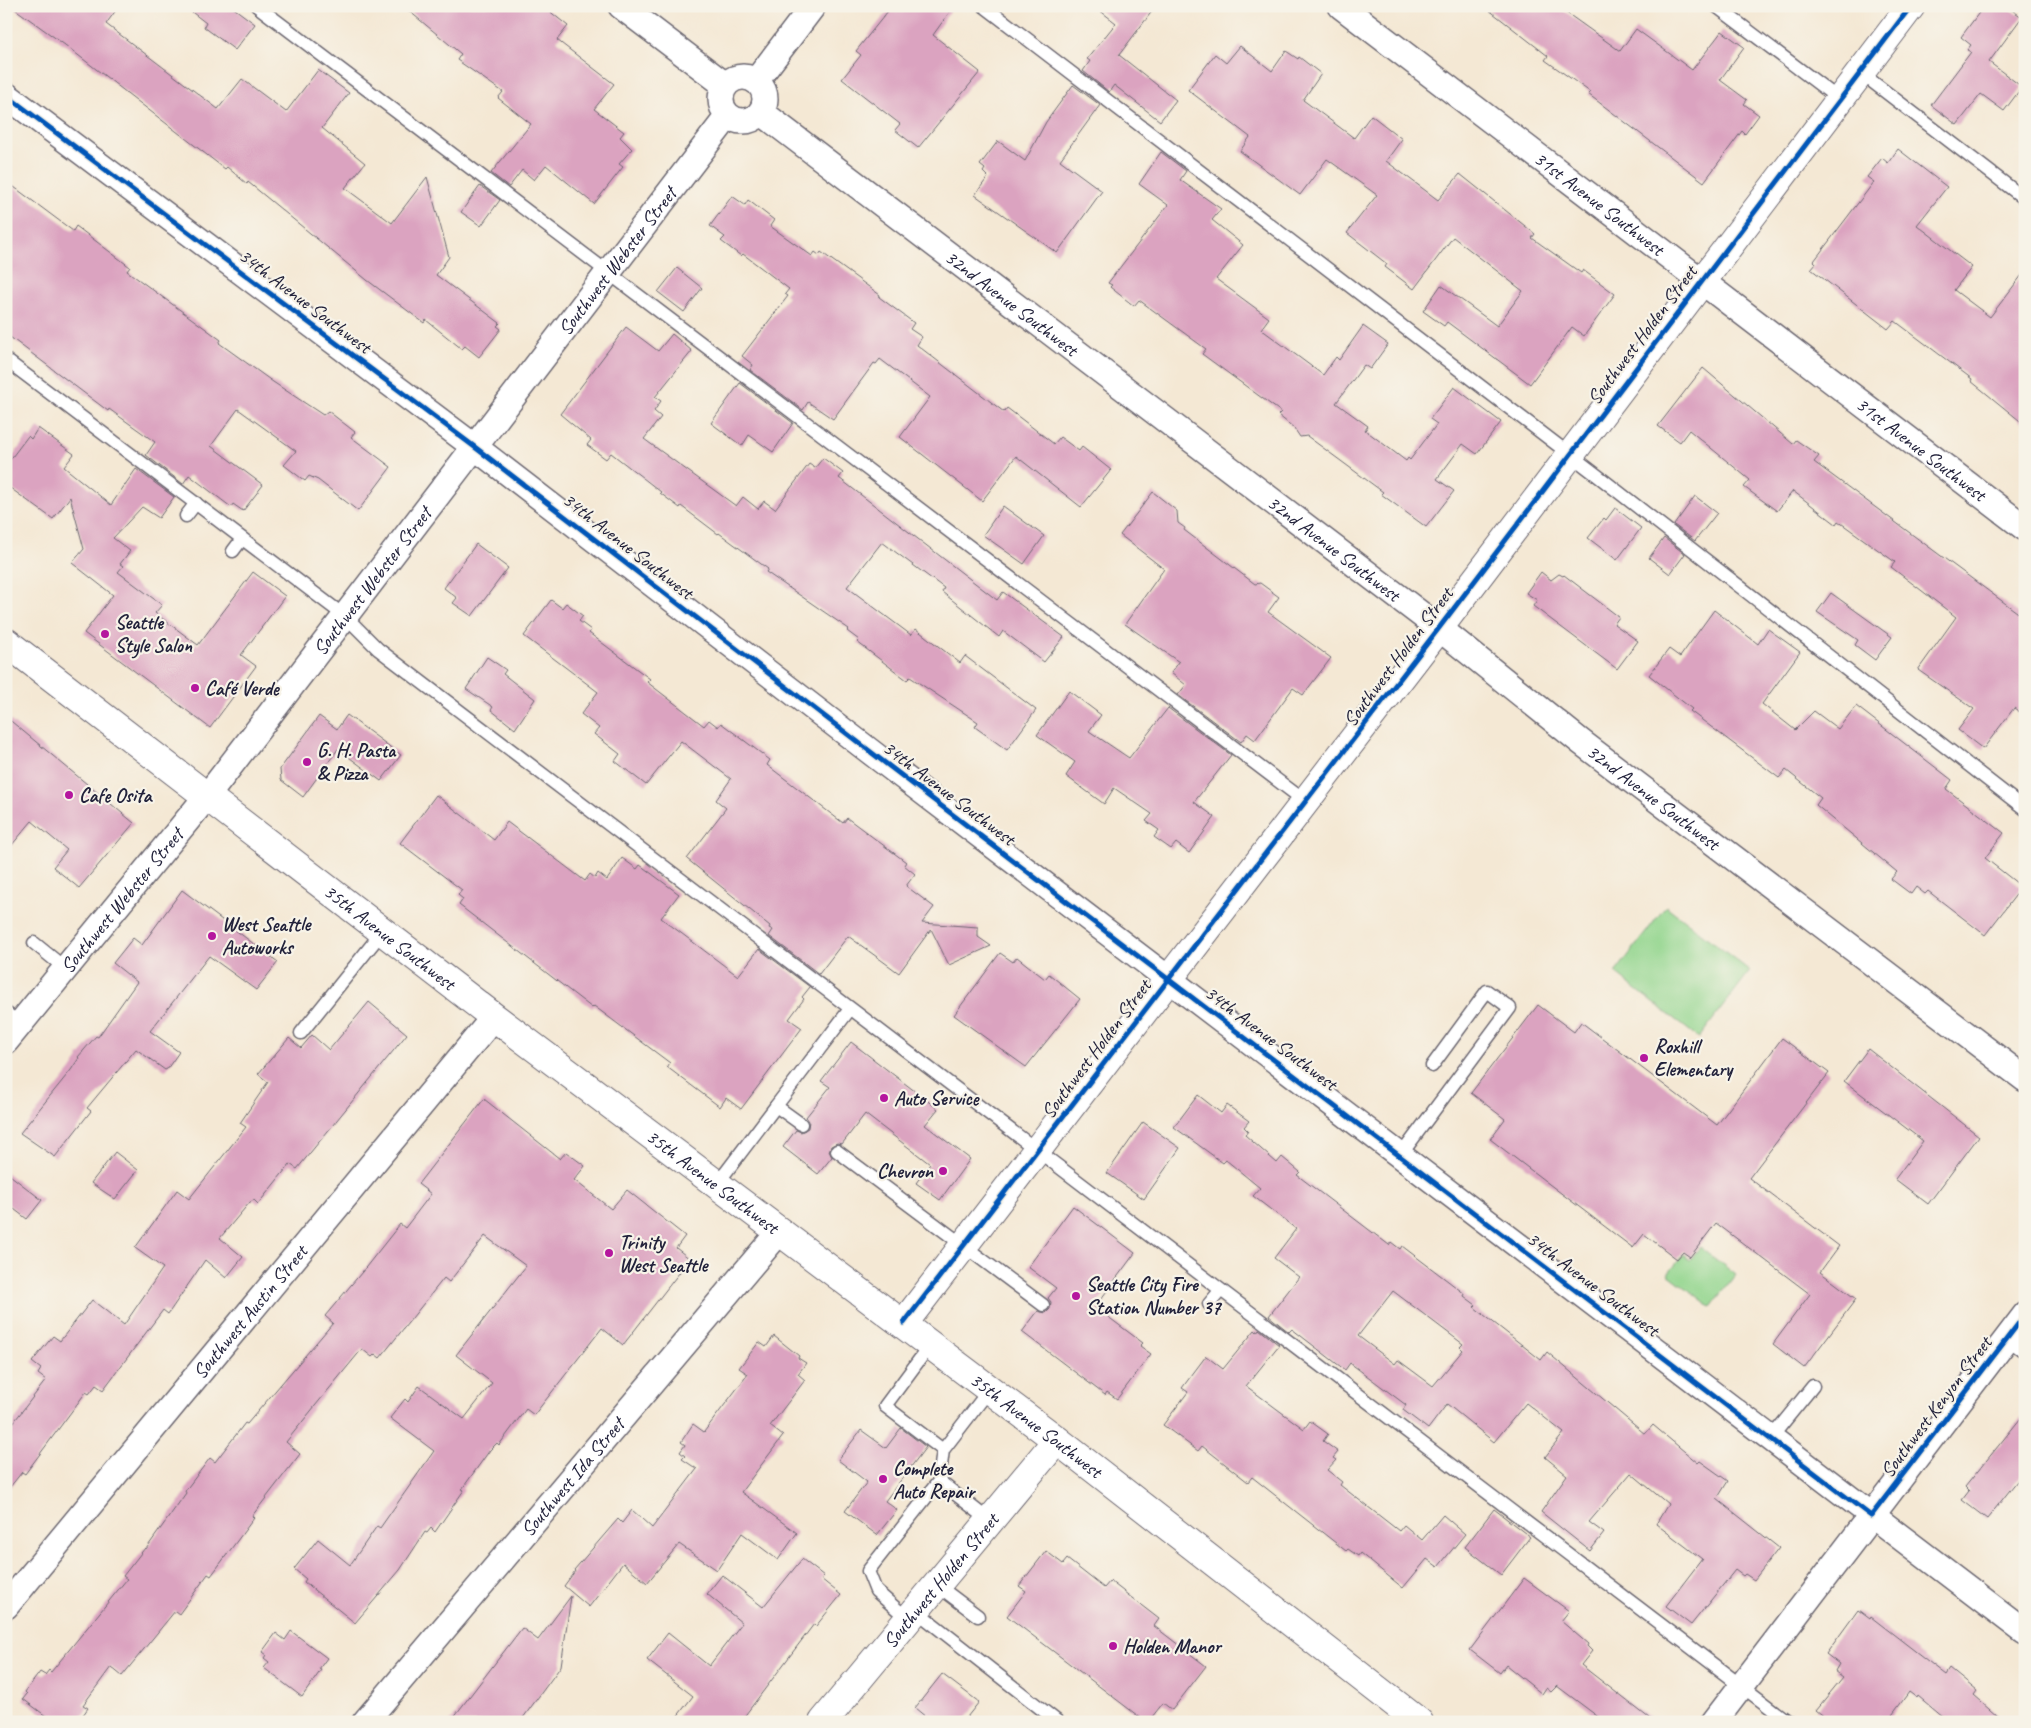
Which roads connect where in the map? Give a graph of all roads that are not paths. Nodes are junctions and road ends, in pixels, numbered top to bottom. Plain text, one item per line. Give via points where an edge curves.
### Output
1 (257, 6) edge
2 (621, 6) edge
3 (813, 6) edge
4 (984, 6) edge
5 (1341, 6) edge
6 (1716, 6) edge
7 (1911, 6) edge
8 (1861, 73) junction
9 (756, 81) junction
10 (725, 85) junction
11 (6, 95) edge
12 (1840, 100) junction
13 (761, 112) junction
14 (728, 116) junction
15 (2025, 199) edge
16 (608, 272) junction
17 (1702, 281) junction
18 (6, 360) edge
19 (476, 448) junction
20 (1570, 456) junction
21 (196, 503) junction
22 (186, 516) dead end
23 (2025, 528) edge
24 (242, 539) junction
25 (233, 551) dead end
26 (346, 617) junction
27 (1439, 628) junction
28 (6, 642) edge
29 (208, 795) junction
30 (1306, 802) junction
31 (2025, 809) edge
32 (383, 931) junction
33 (34, 943) dead end
34 (66, 969) junction
35 (1168, 978) junction
36 (850, 1009) junction
37 (494, 1017) junction
38 (11, 1026) edge
39 (301, 1033) dead end
40 (1432, 1066) dead end
41 (2025, 1078) edge
42 (776, 1106) junction
43 (800, 1124) dead end
44 (836, 1151) dead end
45 (1037, 1152) junction
46 (1400, 1156) junction
47 (717, 1184) junction
48 (780, 1231) junction
49 (964, 1246) junction
50 (1220, 1291) junction
51 (1209, 1304) dead end
52 (1043, 1305) dead end
53 (2025, 1315) edge
54 (904, 1324) junction
55 (931, 1344) junction
56 (2016, 1346) edge
57 (1814, 1386) dead end
58 (990, 1389) junction
59 (1770, 1439) junction
60 (1057, 1440) junction
61 (943, 1450) junction
62 (939, 1481) junction
63 (1871, 1516) junction
64 (990, 1521) junction
65 (937, 1585) junction
66 (6, 1606) edge
67 (912, 1615) junction
68 (978, 1616) dead end
69 (2025, 1632) edge
70 (1741, 1686) junction
71 (364, 1722) edge
72 (823, 1722) edge
73 (1058, 1722) edge
74 (1419, 1722) edge
75 (1714, 1722) edge
76 (1789, 1722) edge

1 - 16 lane
2 - 10 street
3 - 9 street
4 - 20 lane
5 - 17 street, 31st Avenue Southwest
6 - 12 lane
7 - 8 street, Southwest Holden Street
8 - 12 street, Southwest Holden Street
8 - 15 lane
9 - 10 street via 744,76 736,77
9 - 13 street via 766,95
10 - 14 street via 720,101
11 - 19 street, 34th Avenue Southwest
12 - 17 street, Southwest Holden Street
13 - 14 street via 746,121
13 - 27 street, 32nd Avenue Southwest
14 - 16 street, Southwest Webster Street
16 - 19 street, Southwest Webster Street
16 - 30 lane
17 - 20 street, Southwest Holden Street
17 - 23 street, 31st Avenue Southwest
18 - 21 lane
19 - 26 street, Southwest Webster Street
19 - 35 street, 34th Avenue Southwest
20 - 27 street, Southwest Holden Street
20 - 31 lane
21 - 22 lane
21 - 24 lane
24 - 25 lane
24 - 26 lane
26 - 29 street, Southwest Webster Street
26 - 36 lane via 378,649
27 - 30 street, Southwest Holden Street
27 - 41 street, 32nd Avenue Southwest via 1581,742
28 - 29 street, 35th Avenue Southwest
29 - 32 street, 35th Avenue Southwest
29 - 34 street, Southwest Webster Street
30 - 35 street, Southwest Holden Street
32 - 37 street, 35th Avenue Southwest
32 - 39 lane
33 - 34 lane
34 - 38 street, Southwest Webster Street
35 - 45 street, Southwest Holden Street
35 - 46 street, 34th Avenue Southwest
36 - 42 lane
36 - 45 lane
37 - 47 street, 35th Avenue Southwest
37 - 66 street, Southwest Austin Street
40 - 46 lane via 1487,991 1510,1008
42 - 43 lane
42 - 47 lane
44 - 49 lane
45 - 49 street, Southwest Holden Street
45 - 50 lane
46 - 59 street, 34th Avenue Southwest
47 - 48 street, 35th Avenue Southwest
48 - 54 street, 35th Avenue Southwest
48 - 71 street, Southwest Ida Street
49 - 52 lane
49 - 54 street, Southwest Holden Street
50 - 51 lane
50 - 70 lane
53 - 56 street, Southwest Kenyon Street
54 - 55 street, 35th Avenue Southwest
55 - 58 street, 35th Avenue Southwest
55 - 61 lane via 885,1406
56 - 63 street, Southwest Kenyon Street
57 - 59 lane
58 - 60 street, 35th Avenue Southwest
58 - 61 lane
59 - 63 street, 34th Avenue Southwest
60 - 64 street, Southwest Holden Street
60 - 74 street, 35th Avenue Southwest
61 - 62 lane
62 - 64 lane
62 - 67 lane via 868,1571 876,1591
63 - 69 street, 34th Avenue Southwest
63 - 70 street, Southwest Kenyon Street
64 - 65 street, Southwest Holden Street
65 - 67 street, Southwest Holden Street
65 - 68 lane
67 - 72 street, Southwest Holden Street
67 - 73 lane
70 - 75 street, Southwest Kenyon Street
70 - 76 lane

